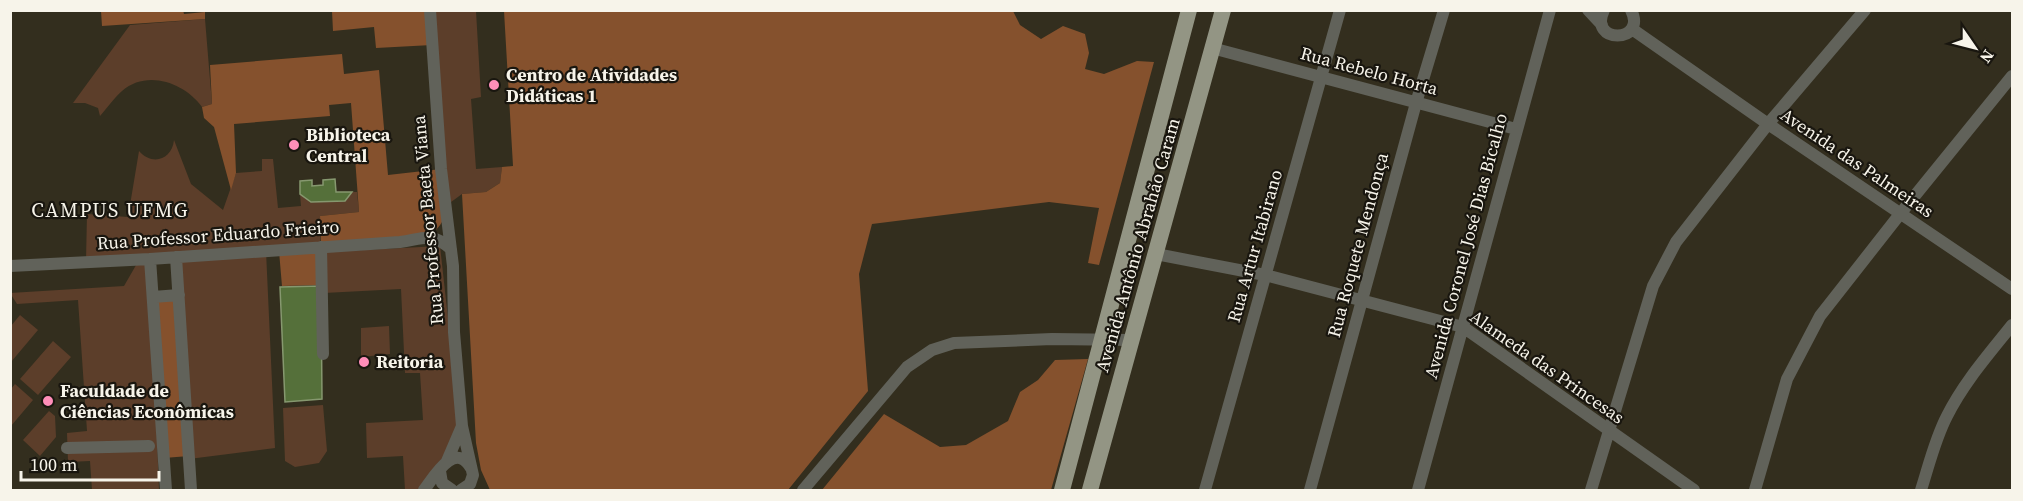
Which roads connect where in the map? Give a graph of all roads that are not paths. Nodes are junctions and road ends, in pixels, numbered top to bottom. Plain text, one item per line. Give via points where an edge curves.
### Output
1 (430, 10) edge
2 (1189, 10) edge
3 (1222, 10) edge
4 (1340, 10) edge
5 (1444, 10) edge
6 (1550, 10) edge
7 (1588, 10) edge
8 (1865, 10) edge
9 (1604, 11) edge
10 (1632, 21) edge
11 (1602, 25) junction
12 (1212, 48) junction
13 (1321, 76) junction
14 (2013, 76) edge
15 (1416, 103) junction
16 (1768, 124) junction
17 (1516, 129) junction
18 (447, 212) junction
19 (1900, 214) junction
20 (428, 236) junction
21 (450, 245) junction
22 (321, 247) junction
23 (1155, 254) junction
24 (176, 257) junction
25 (150, 259) junction
26 (10, 266) edge
27 (1265, 275) junction
28 (2013, 288) edge
29 (179, 295) junction
30 (153, 297) junction
31 (1361, 301) junction
32 (2013, 326) edge
33 (1463, 327) junction
34 (1101, 339) junction
35 (1132, 340) junction
36 (323, 354) dead end
37 (462, 426) junction
38 (1609, 431) junction
39 (149, 446) dead end
40 (67, 448) dead end
41 (444, 466) junction
42 (472, 475) junction
43 (166, 490) edge
44 (192, 490) edge
45 (424, 490) edge
46 (446, 490) edge
47 (461, 490) edge
48 (481, 490) edge
49 (803, 490) edge
50 (1062, 490) edge
51 (1090, 490) edge
52 (1205, 490) edge
53 (1310, 490) edge
54 (1418, 490) edge
55 (1591, 490) edge
56 (1694, 490) edge
57 (1755, 490) edge
58 (1921, 490) edge

1 - 18 street, Rua Professor Baeta Viana
2 - 34 main road, Avenida Antônio Abrahão Caram
3 - 12 main road, Avenida Antônio Abrahão Caram
4 - 13 street, Rua Artur Itabirano
5 - 15 street, Rua Roquete Mendonça
6 - 17 street, Avenida Coronel José Dias Bicalho
7 - 11 street
8 - 16 street
9 - 11 street
10 - 11 street, Avenida das Palmeiras via 1613,36
10 - 16 street, Avenida das Palmeiras via 1683,65
12 - 13 street, Rua Rebelo Horta
12 - 23 main road, Avenida Antônio Abrahão Caram
13 - 15 street, Rua Rebelo Horta
13 - 27 street, Rua Artur Itabirano
14 - 19 street
15 - 17 street, Rua Rebelo Horta
15 - 31 street, Rua Roquete Mendonça
16 - 19 street, Avenida das Palmeiras
16 - 38 street via 1676,242 1653,286
17 - 33 street, Avenida Coronel José Dias Bicalho
18 - 20 street via 437,231
18 - 21 street, Rua Professor Baeta Viana
19 - 28 street, Avenida das Palmeiras
19 - 57 street via 1820,316 1804,344 1787,378
20 - 21 street
20 - 22 street, Rua Professor Eduardo Frieiro via 400,242
21 - 37 street, Rua Professor Baeta Viana
22 - 24 street, Rua Professor Eduardo Frieiro
22 - 36 street
23 - 27 street, Alameda das Princesas
23 - 35 main road, Avenida Antônio Abrahão Caram
24 - 25 street, Rua Professor Eduardo Frieiro
24 - 29 street
25 - 26 street, Rua Professor Eduardo Frieiro
25 - 30 street
27 - 31 street, Alameda das Princesas
27 - 52 street, Rua Artur Itabirano
29 - 30 street
29 - 44 street
30 - 43 street
31 - 33 street, Alameda das Princesas
31 - 53 street, Rua Roquete Mendonça
32 - 58 street via 1973,374 1948,415
33 - 38 street, Alameda das Princesas
33 - 54 street, Avenida Coronel José Dias Bicalho
34 - 35 street
34 - 49 street via 954,343 932,350 908,367
34 - 50 main road, Avenida Antônio Abrahão Caram
35 - 51 main road, Avenida Antônio Abrahão Caram
37 - 41 street, Rua Professor Baeta Viana
37 - 42 street, Rua Professor Baeta Viana
38 - 55 street
38 - 56 street, Alameda das Princesas
39 - 40 street
41 - 42 street via 459,458 469,464
41 - 45 street, Rua Professor Baeta Viana
41 - 46 street via 442,483
42 - 47 street via 467,488
42 - 48 street

